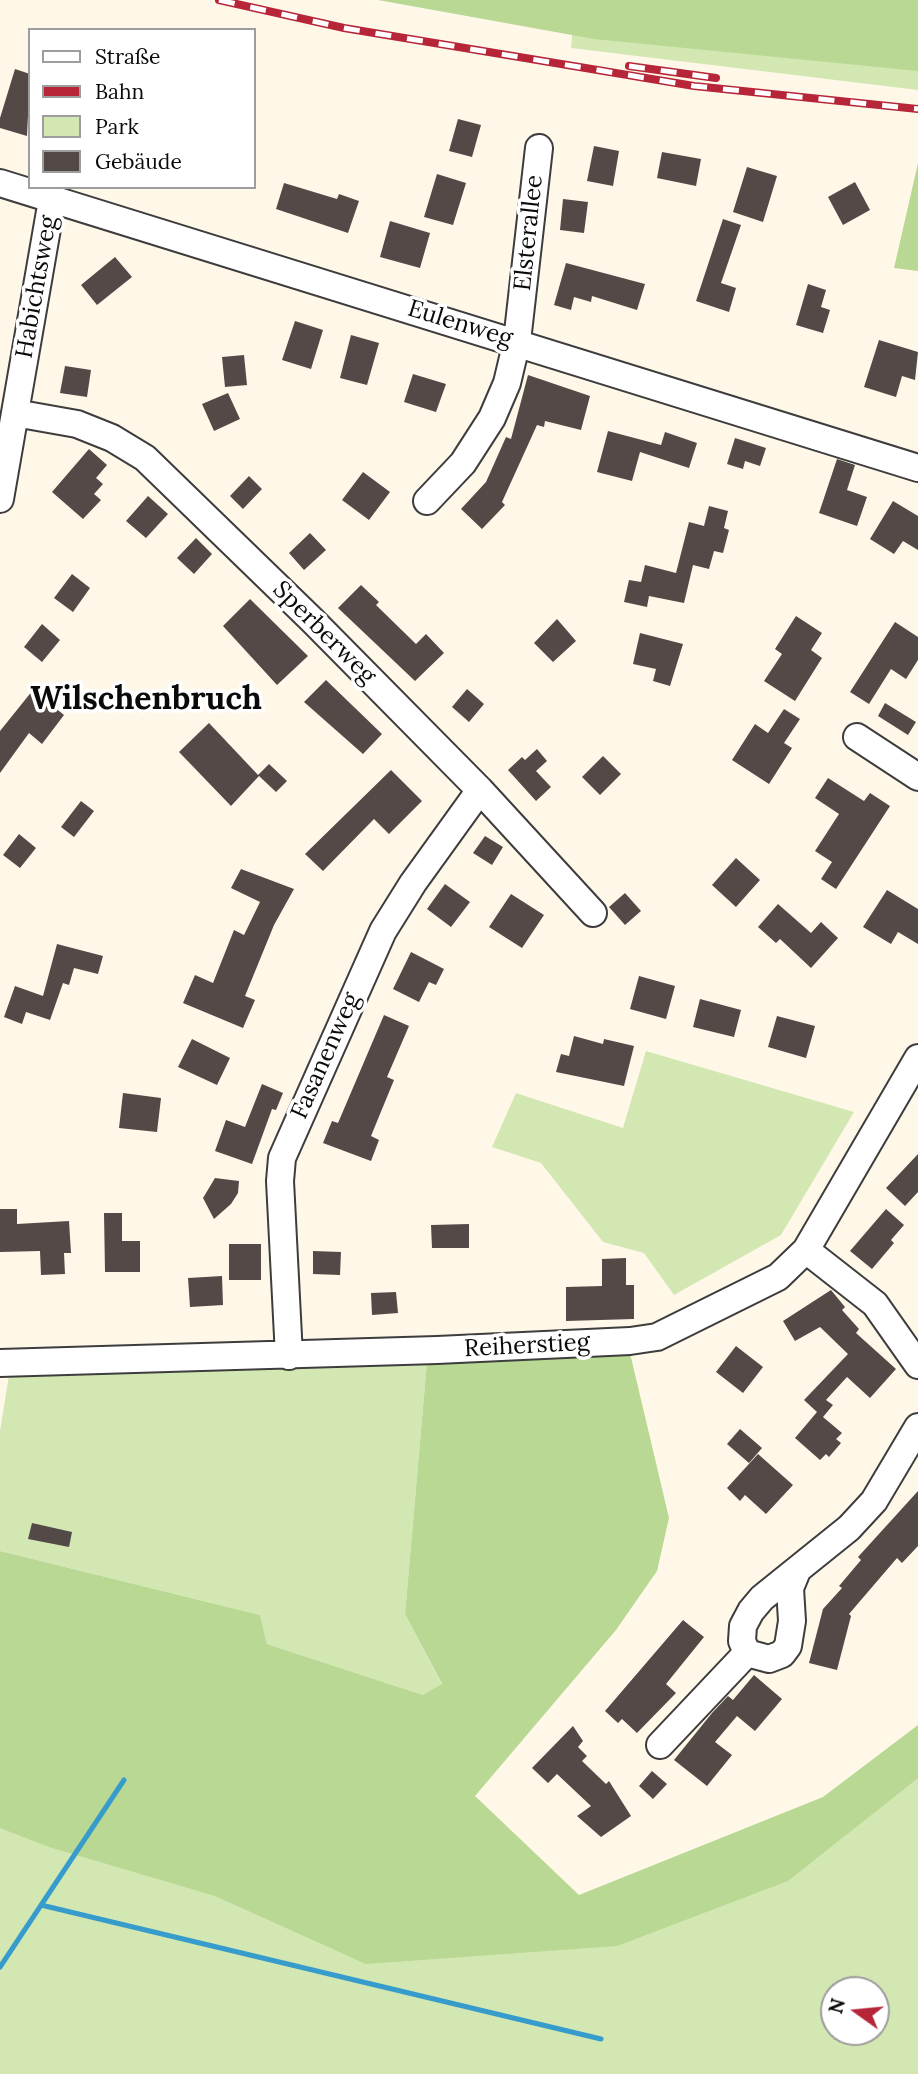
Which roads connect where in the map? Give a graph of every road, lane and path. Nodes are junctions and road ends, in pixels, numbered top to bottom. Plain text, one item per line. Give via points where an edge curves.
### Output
1 (539, 148) dead end
2 (0, 183) edge
3 (51, 200) junction
4 (517, 341) junction
5 (15, 413) junction
6 (918, 468) edge
7 (0, 499) edge
8 (428, 501) dead end
9 (857, 737) dead end
10 (918, 777) edge
11 (480, 790) junction
12 (593, 913) dead end
13 (918, 1058) edge
14 (806, 1251) junction
15 (289, 1356) junction
16 (0, 1363) edge
17 (918, 1364) edge
18 (918, 1426) edge
19 (797, 1571) junction
20 (747, 1653) junction
21 (660, 1745) dead end

1 - 4 street, Elsterallee
2 - 3 street, Eulenweg
3 - 4 street, Eulenweg
3 - 5 street, Habichtsweg
4 - 6 street, Eulenweg
4 - 8 street, Elsterallee via 492,418 463,463
5 - 7 street, Habichtsweg
5 - 11 street, Sperberweg via 76,424 145,458
9 - 10 street
11 - 12 street, Sperberweg
11 - 15 street, Fasanenweg via 383,931 282,1158
13 - 14 street, Reiherstieg
14 - 15 street, Reiherstieg via 778,1277 653,1338
14 - 17 street via 875,1304
15 - 16 street, Reiherstieg
18 - 19 street via 874,1501
19 - 20 street via 751,1611 743,1626
19 - 20 street via 790,1588 788,1646 769,1659
20 - 21 street

